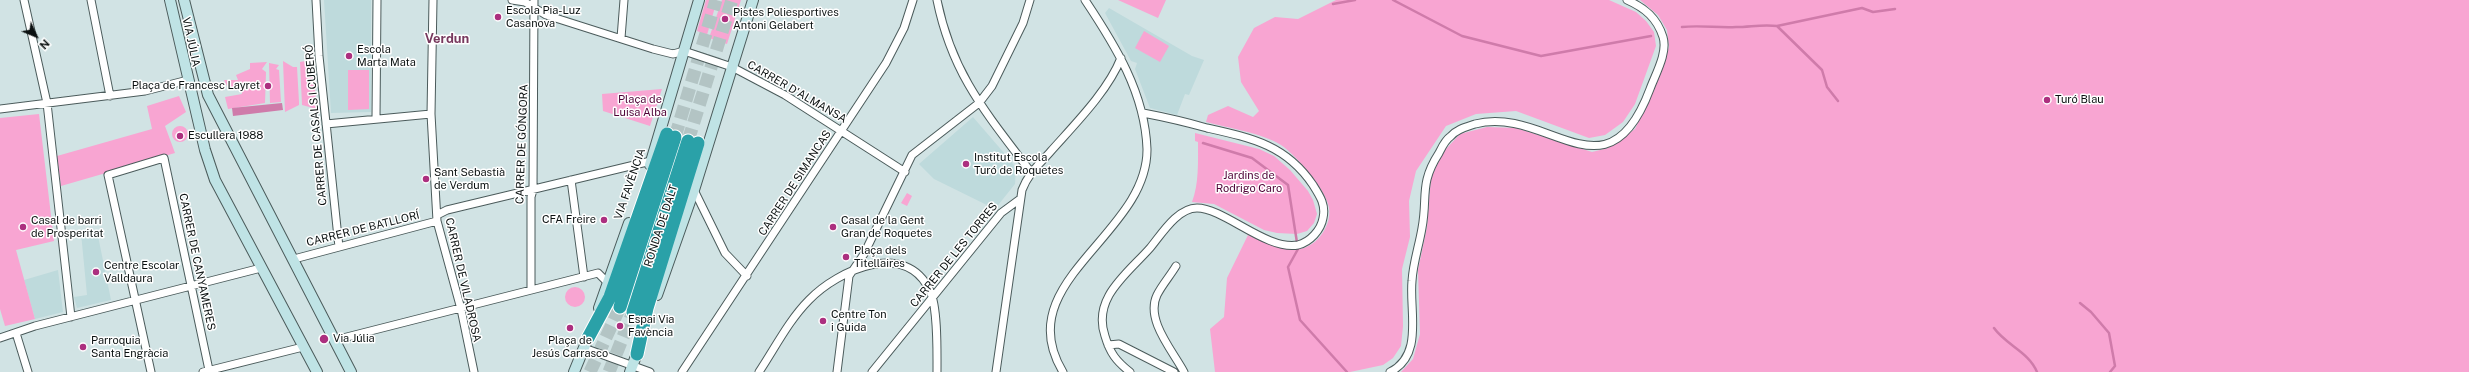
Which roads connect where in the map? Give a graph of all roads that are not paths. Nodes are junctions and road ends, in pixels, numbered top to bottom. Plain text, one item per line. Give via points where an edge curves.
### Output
1 (24, 0) edge
2 (91, 0) edge
3 (170, 0) edge
4 (184, 0) edge
5 (316, 0) edge
6 (377, 0) edge
7 (433, 0) edge
8 (512, 0) edge
9 (534, 0) edge
10 (624, 0) edge
11 (699, 0) edge
12 (753, 0) edge
13 (913, 0) edge
14 (937, 0) edge
15 (1030, 0) edge
16 (1085, 0) edge
17 (1627, 0) edge
18 (535, 9) junction
19 (620, 38) junction
20 (684, 51) junction
21 (1121, 58) junction
22 (732, 67) junction
23 (188, 80) junction
24 (110, 96) junction
25 (47, 103) junction
26 (979, 103) junction
27 (0, 109) edge
28 (1142, 113) junction
29 (431, 114) junction
30 (376, 118) junction
31 (326, 124) junction
32 (843, 131) junction
33 (651, 160) junction
34 (1030, 171) junction
35 (905, 172) junction
36 (571, 180) junction
37 (533, 190) junction
38 (694, 190) junction
39 (1020, 198) junction
40 (437, 218) junction
41 (339, 247) junction
42 (294, 259) junction
43 (1176, 266) dead end
44 (261, 268) junction
45 (853, 270) junction
46 (747, 276) junction
47 (584, 277) junction
48 (608, 282) junction
49 (191, 286) junction
50 (531, 290) junction
51 (932, 297) junction
52 (134, 301) junction
53 (620, 307) tunnel mouth
54 (461, 309) junction
55 (632, 312) tunnel mouth
56 (71, 318) junction
57 (16, 333) junction
58 (0, 338) edge
59 (335, 340) junction
60 (586, 343) junction
61 (1108, 345) junction
62 (304, 347) junction
63 (637, 354) junction
64 (631, 369) edge
65 (206, 371) edge
66 (28, 372) edge
67 (151, 372) edge
68 (317, 372) edge
69 (351, 372) edge
70 (474, 372) edge
71 (574, 372) edge
72 (650, 372) edge
73 (682, 372) edge
74 (759, 372) edge
75 (837, 372) edge
76 (872, 372) edge
77 (937, 372) edge
78 (996, 372) edge
79 (1063, 372) edge
80 (1130, 372) edge
81 (1174, 372) edge
82 (1184, 372) edge
83 (1390, 372) edge

1 - 25 street
2 - 24 street
3 - 23 street, VIA JÚLIA
4 - 42 street, VIA JÚLIA via 208,95 241,163
5 - 31 street, CARRER DE CASALS I CUBERÓ
6 - 30 street
7 - 29 street, CARRER DE VILADROSA
8 - 18 street, CARRER D'ALMANSA via 524,2
9 - 18 street, CARRER DE GÓNGORA
10 - 19 street
11 - 20 street, VIA FAVÈNCIA
12 - 22 street
13 - 32 street, CARRER DE SIMANCAS via 904,28 886,63
14 - 26 street via 954,55
15 - 26 street via 1023,23 1001,69
16 - 21 street
17 - 83 street via 1650,14 1660,28 1664,47 1644,103 1635,120 1622,134 1608,143 1582,146 1520,123 1490,121 1462,128 1446,141 1425,180 1422,226 1412,283 1411,345 1402,363
18 - 19 street, CARRER D'ALMANSA via 546,15
18 - 37 street, CARRER DE GÓNGORA
19 - 20 street, CARRER D'ALMANSA via 672,54
20 - 22 street, CARRER D'ALMANSA
20 - 33 street, VIA FAVÈNCIA
21 - 28 street
21 - 34 street via 1116,72 1076,122
22 - 32 street, CARRER D'ALMANSA
22 - 38 street
23 - 24 street via 145,91
23 - 44 street, VIA JÚLIA via 215,180
24 - 25 street
25 - 27 street
25 - 56 street
26 - 34 street
26 - 35 street via 912,155
28 - 61 street via 1251,137 1276,150 1299,166 1322,199 1324,212 1322,225 1314,237 1298,245 1265,239 1206,209 1191,208 1178,215 1112,289 1102,309 1102,328
28 - 79 street via 1146,160 1134,196 1123,215 1066,282 1055,305 1051,338
29 - 30 street
29 - 40 street, CARRER DE VILADROSA
30 - 31 street
31 - 41 street, CARRER DE CASALS I CUBERÓ
32 - 35 street, CARRER D'ALMANSA
32 - 46 street, CARRER DE SIMANCAS
33 - 36 street, CARRER DE BATLLORÍ
33 - 48 street, VIA FAVÈNCIA
34 - 39 street
35 - 45 street
36 - 37 street, CARRER DE BATLLORÍ
36 - 47 street
37 - 40 street, CARRER DE BATLLORÍ via 447,210
37 - 50 street, CARRER DE GÓNGORA
38 - 46 street via 725,254
38 - 63 street
39 - 51 street, CARRER DE LES TORRES via 1001,213
39 - 78 street
40 - 41 street, CARRER DE BATLLORÍ via 404,232
40 - 54 street, CARRER DE VILADROSA
41 - 42 street, CARRER DE BATLLORÍ
42 - 59 street, VIA JÚLIA
43 - 82 street via 1156,296 1154,310 1163,335
44 - 49 street
44 - 62 street, VIA JÚLIA
45 - 51 street via 879,262 900,265 921,278 931,291
45 - 74 street via 810,299
45 - 75 street via 846,285
46 - 73 street, CARRER DE SIMANCAS
47 - 48 street via 598,273
47 - 50 street
48 - 60 street, VIA FAVÈNCIA
49 - 52 street
49 - 52 street, CARRER DE CANYAMERES via 164,158 108,174
49 - 65 street, CARRER DE CANYAMERES
50 - 54 street
51 - 76 street, CARRER DE LES TORRES
51 - 77 street
52 - 56 street
52 - 67 street
53 - 60 highway, RONDA DE DALT via 671,136 610,296
54 - 59 street
54 - 70 street, CARRER DE VILADROSA
55 - 63 highway, RONDA DE DALT via 693,142 647,308
56 - 57 street
57 - 58 street
57 - 66 street
59 - 69 street, VIA JÚLIA
60 - 64 street
60 - 71 street, VIA FAVÈNCIA
61 - 80 street via 1115,359
61 - 81 street via 1119,344
62 - 65 street
62 - 68 street, VIA JÚLIA
63 - 64 street
64 - 72 street

